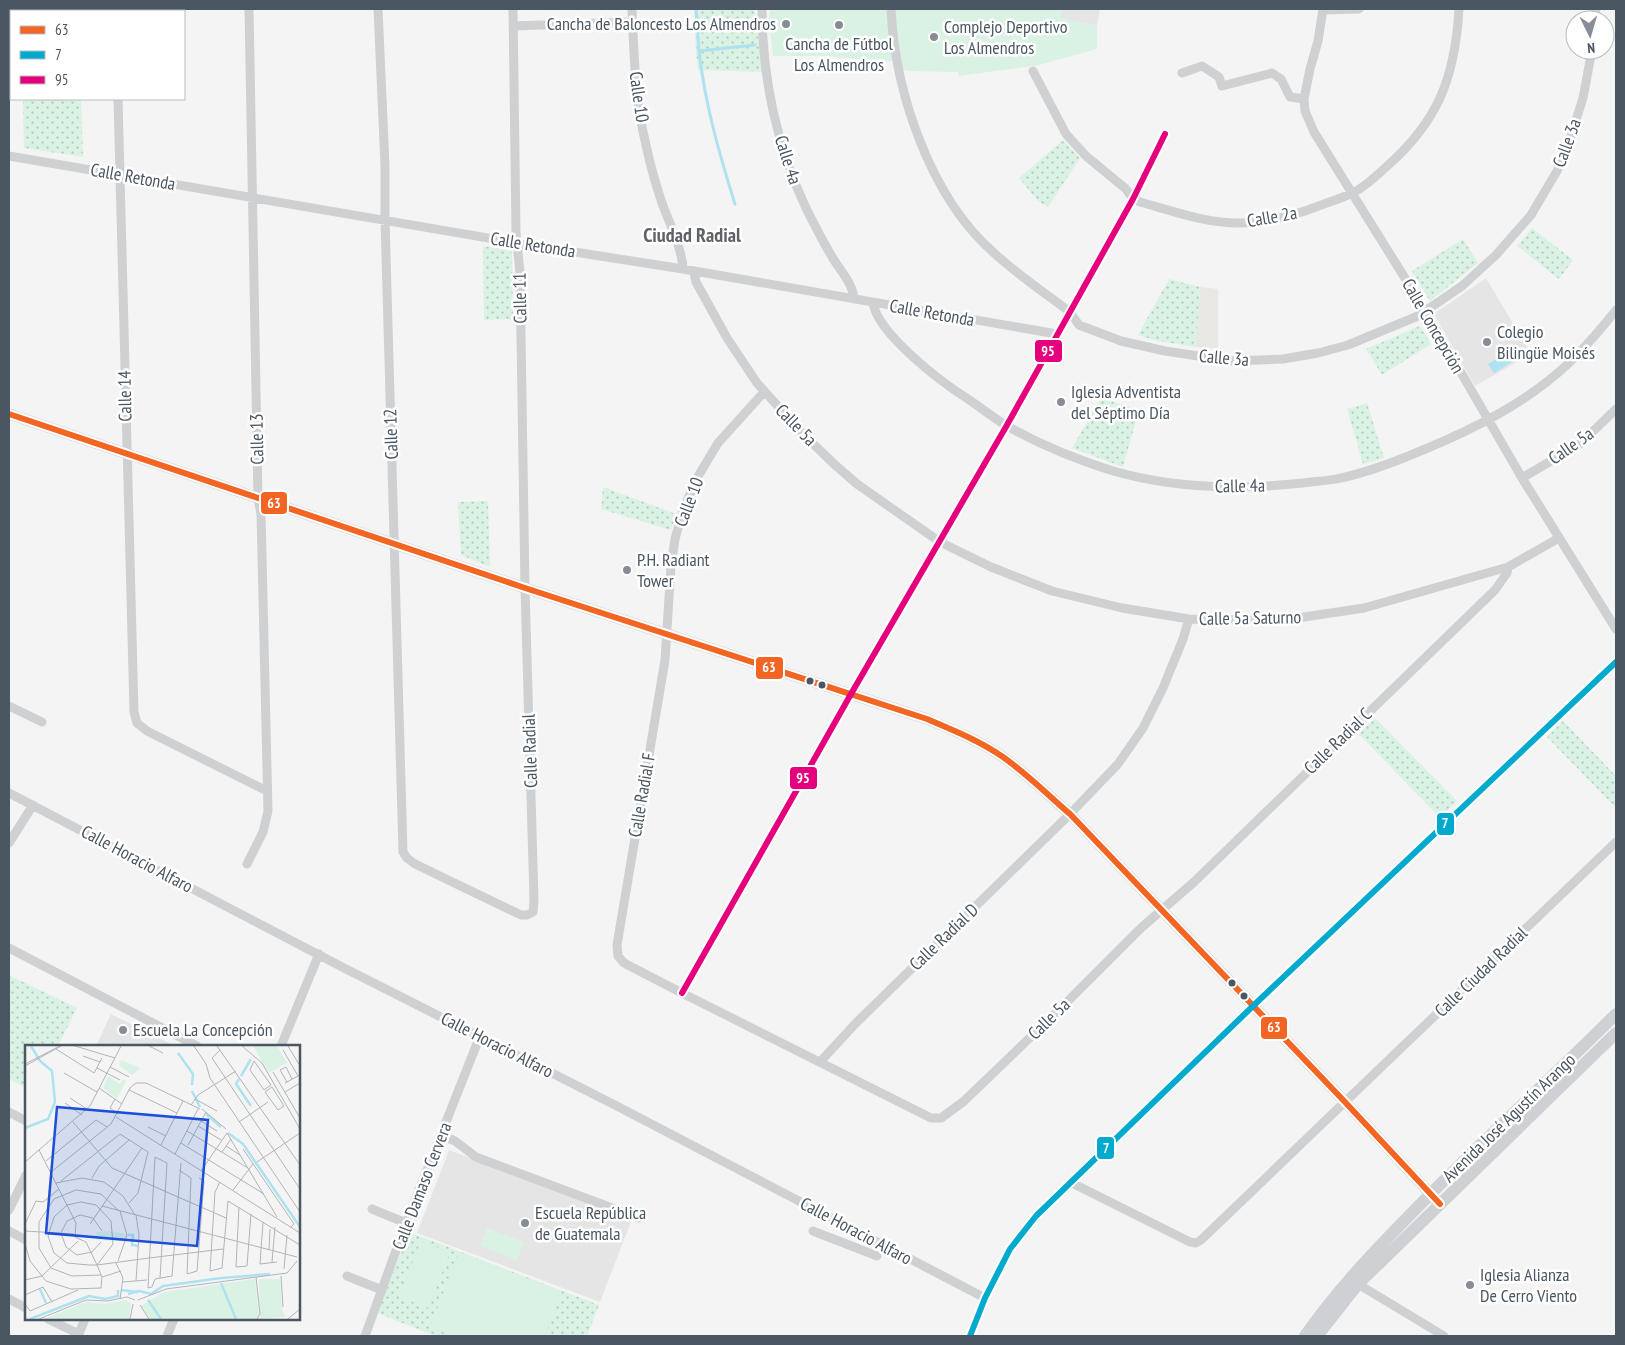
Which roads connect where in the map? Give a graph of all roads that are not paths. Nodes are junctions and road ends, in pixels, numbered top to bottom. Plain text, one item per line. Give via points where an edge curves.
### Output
1 (249, 9) edge
2 (378, 9) edge
3 (513, 9) edge
4 (632, 9) edge
5 (762, 9) edge
6 (891, 9) edge
7 (1323, 9) edge
8 (1359, 9) edge
9 (1459, 9) edge
10 (632, 22) junction
11 (513, 26) junction
12 (1590, 60) edge
13 (1033, 71) dead end
14 (1182, 73) dead end
15 (1304, 99) junction
16 (118, 100) edge
17 (1165, 134) dead end
18 (9, 156) edge
19 (119, 174) junction
20 (1353, 193) junction
21 (253, 199) junction
22 (1133, 199) junction
23 (385, 220) junction
24 (518, 243) junction
25 (683, 269) junction
26 (694, 272) junction
27 (854, 299) junction
28 (872, 303) junction
29 (1616, 310) edge
30 (1070, 312) junction
31 (1426, 312) junction
32 (1056, 334) junction
33 (764, 392) junction
34 (1616, 409) edge
35 (9, 414) edge
36 (1488, 420) junction
37 (1007, 426) junction
38 (126, 454) junction
39 (1522, 478) junction
40 (258, 499) junction
41 (1559, 538) junction
42 (940, 542) junction
43 (394, 544) junction
44 (1508, 567) junction
45 (525, 588) junction
46 (1189, 619) junction
47 (1616, 630) edge
48 (666, 633) junction
49 (1616, 662) edge
50 (851, 694) junction
51 (9, 706) edge
52 (42, 722) dead end
53 (268, 791) junction
54 (9, 793) edge
55 (33, 804) junction
56 (1070, 814) junction
57 (1616, 842) edge
58 (9, 843) edge
59 (247, 864) dead end
60 (1162, 910) junction
61 (531, 914) joint
62 (9, 948) edge
63 (319, 954) junction
64 (682, 993) junction
65 (1253, 1006) junction
66 (1616, 1014) edge
67 (1616, 1033) edge
68 (480, 1036) junction
69 (194, 1045) edge
70 (281, 1045) edge
71 (820, 1062) junction
72 (1346, 1102) junction
73 (9, 1112) edge
74 (25, 1121) edge
75 (441, 1136) junction
76 (25, 1177) edge
77 (1072, 1183) junction
78 (1430, 1194) junction
79 (1440, 1204) junction
80 (372, 1209) dead end
81 (9, 1210) edge
82 (639, 1218) dead end
83 (406, 1223) junction
84 (9, 1231) edge
85 (813, 1231) dead end
86 (25, 1239) edge
87 (871, 1239) junction
88 (865, 1251) junction
89 (877, 1256) dead end
90 (347, 1276) dead end
91 (1353, 1281) junction
92 (382, 1290) junction
93 (985, 1298) junction
94 (9, 1299) edge
95 (25, 1307) edge
96 (50, 1320) edge
97 (85, 1320) edge
98 (174, 1320) edge
99 (79, 1335) edge
100 (973, 1335) edge
101 (167, 1336) edge
102 (365, 1336) edge
103 (1305, 1336) edge
104 (1317, 1336) edge
105 (1444, 1336) edge

1 - 21 street, Calle 13
2 - 23 street, Calle 12 via 386,165
3 - 11 street, Calle 11
4 - 10 street, Calle 10
5 - 27 street, Calle 4a via 763,53 785,158 807,209 852,289
6 - 30 street, Calle 3a via 892,35 904,91 923,149 939,182 965,222 994,253
7 - 8 street
7 - 15 street, Calle Concepción
9 - 20 street, Calle 2a via 1449,77 1434,110 1413,141
10 - 11 street
10 - 25 street, Calle 10 via 637,94 646,144
11 - 24 street, Calle 11
12 - 31 street, Calle 3a via 1571,136 1544,194 1496,255 1462,286
13 - 22 street, Calle 2a via 1066,134
14 - 15 street via 1202,66 1219,77 1222,86 1272,73 1281,79 1290,96
15 - 20 street, Calle Concepción via 1305,111 1314,132
16 - 19 street, Calle 14
17 - 22 street
18 - 19 street, Calle Retonda
19 - 21 street, Calle Retonda
19 - 38 street, Calle 14
20 - 22 street, Calle 2a via 1276,220 1241,223 1208,221
20 - 31 street, Calle Concepción
21 - 23 street, Calle Retonda
21 - 40 street, Calle 13
22 - 30 street
23 - 24 street, Calle Retonda
23 - 43 street, Calle 12
24 - 25 street, Calle Retonda
24 - 45 street, Calle 11
25 - 26 street, Calle Retonda
26 - 27 street, Calle Retonda
26 - 33 street, Calle 5a via 696,282 727,338
27 - 28 street, Calle Retonda
28 - 32 street, Calle Retonda
28 - 37 street, Calle 4a via 875,314 888,332 908,352 948,386
29 - 36 street, Calle 4a via 1569,362 1545,383
30 - 31 street, Calle 3a via 1079,324 1122,341 1232,361 1283,359 1318,353 1348,345
30 - 32 street
31 - 36 street, Calle Concepción
32 - 37 street
33 - 42 street, Calle 5a via 857,484
33 - 48 street, Calle 10 via 718,443 682,510 671,566
34 - 39 street, Calle 5a via 1580,444
35 - 38 street
36 - 37 street, Calle 4a via 1393,463 1340,478 1222,488 1172,484 1111,470 1057,450
36 - 39 street, Calle Concepción
37 - 42 street
38 - 40 street
38 - 53 street, Calle 14 via 134,712 137,723
39 - 41 street, Calle Concepción
40 - 43 street
40 - 53 street, Calle 13 via 261,513
41 - 44 street, Calle 5a Saturno
41 - 47 street, Calle Concepción
42 - 46 street, Calle 5a Saturno via 1052,591 1122,608
42 - 50 street
43 - 45 street
43 - 61 street, Calle 12 via 403,852 407,858 521,914
44 - 46 street, Calle 5a Saturno via 1364,608 1326,615 1258,620
44 - 60 street, Calle Radial C via 1495,590
45 - 48 street
45 - 61 street, Calle Radial via 534,900
46 - 56 street, Calle Radial D via 1163,688 1143,728 1118,764
48 - 50 street
48 - 64 street, Calle Radial F via 665,660 617,945 618,956 624,962
49 - 65 street
50 - 56 street via 927,720 982,745 1024,773
50 - 64 street
51 - 52 street
53 - 59 street, Calle 13 via 267,820
54 - 55 street, Calle Horacio Alfaro
55 - 58 street
55 - 63 street, Calle Horacio Alfaro
56 - 60 street
56 - 71 street, Calle Radial D
57 - 72 street, Calle Ciudad Radial
60 - 65 street
60 - 71 street, Calle 5a via 963,1102 941,1118 931,1118
62 - 69 street
63 - 68 street, Calle Horacio Alfaro
63 - 70 street
64 - 71 street
65 - 72 street
65 - 77 street
66 - 78 main road, Avenida José Agustín Arango
67 - 79 main road, Avenida José Agustín Arango
68 - 75 street, Calle Damaso Cervera
68 - 87 street, Calle Horacio Alfaro
72 - 77 street, Calle Ciudad Radial via 1196,1243
72 - 78 street
73 - 74 street
75 - 82 street via 476,1157
75 - 83 street, Calle Damaso Cervera
76 - 81 street
77 - 93 street via 1036,1216 1010,1249
78 - 79 street
78 - 91 main road, Avenida José Agustín Arango
79 - 91 main road, Avenida José Agustín Arango
80 - 83 street
83 - 92 street, Calle Damaso Cervera
84 - 86 street
85 - 88 street
87 - 88 street
87 - 93 street, Calle Horacio Alfaro
88 - 89 street
90 - 92 street
91 - 103 main road, Avenida José Agustín Arango via 1319,1316
91 - 104 main road, Avenida José Agustín Arango
91 - 105 street
92 - 102 street, Calle Damaso Cervera
93 - 100 street
94 - 95 street
96 - 99 street
97 - 99 street
98 - 101 street

